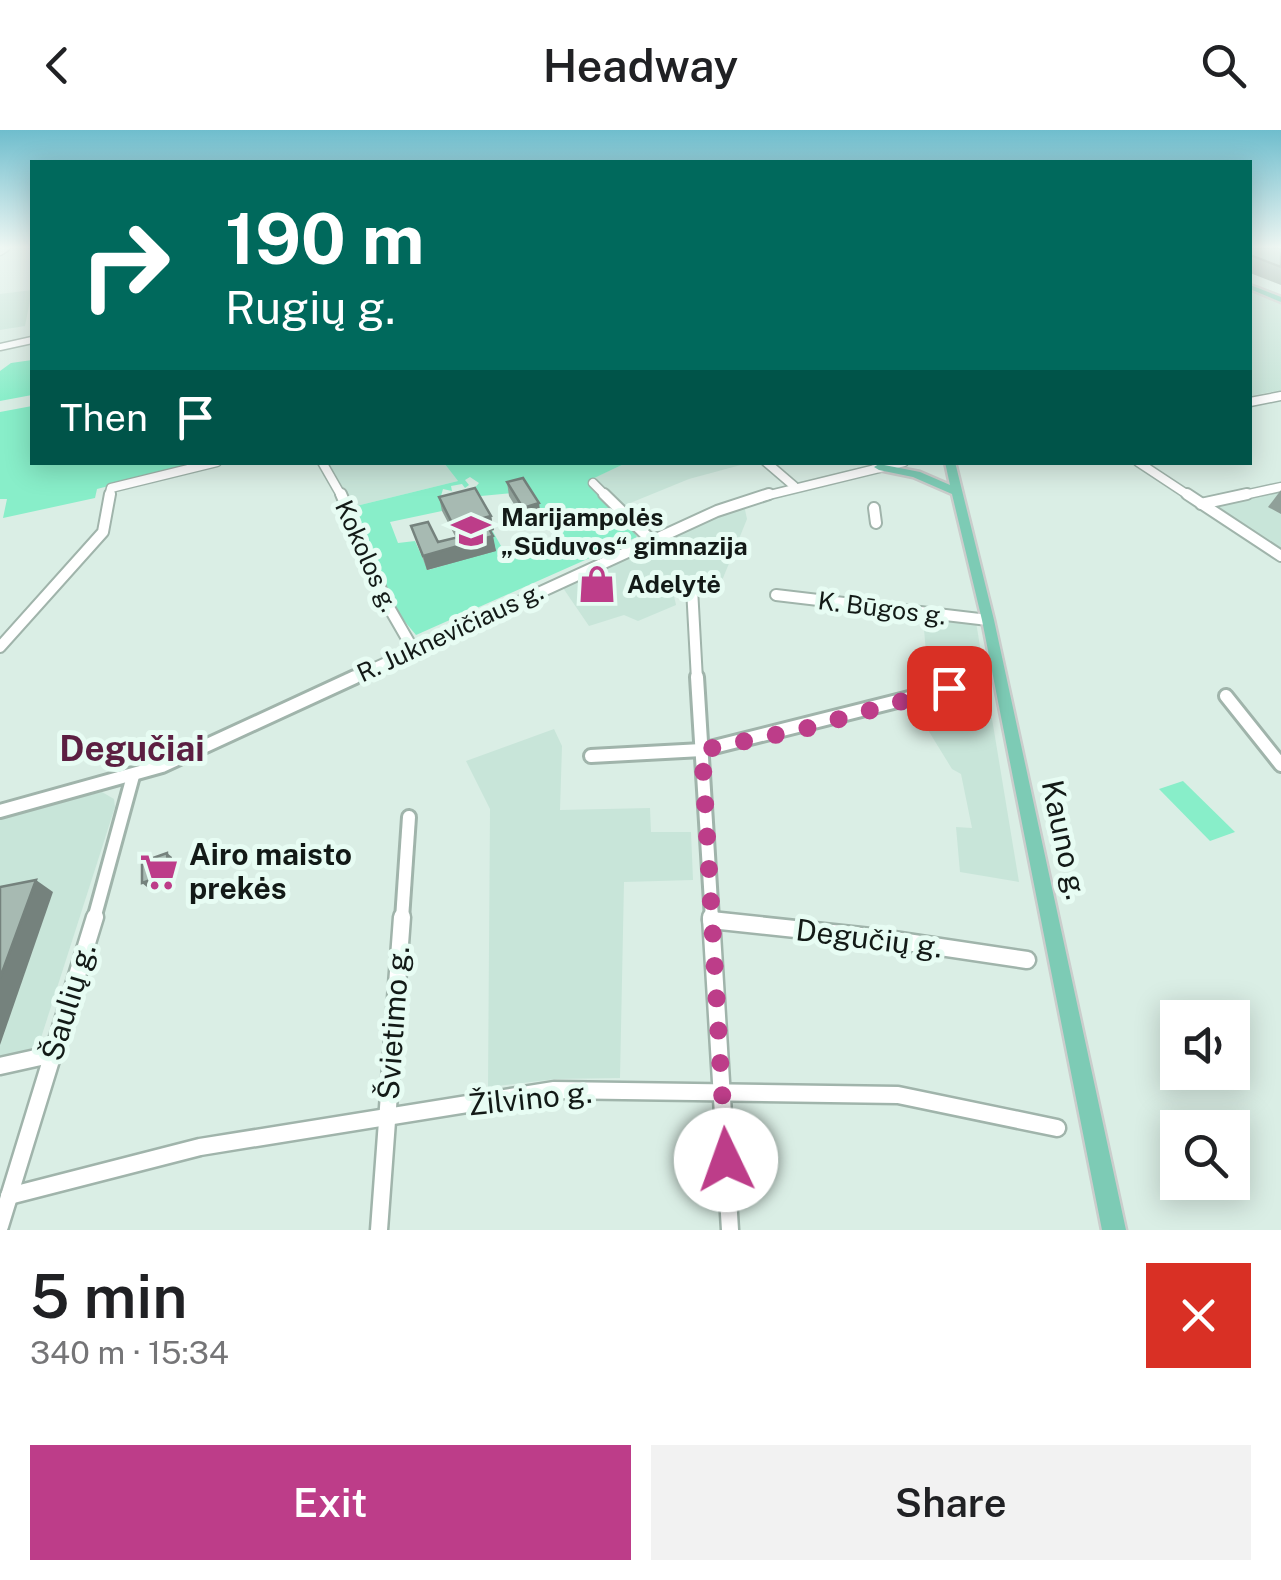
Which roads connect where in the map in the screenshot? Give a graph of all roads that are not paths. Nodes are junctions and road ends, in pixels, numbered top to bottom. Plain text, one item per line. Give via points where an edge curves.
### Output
1 (30, 340) edge
2 (0, 347) edge
3 (1281, 396) edge
4 (1252, 402) edge
5 (206, 465) edge
6 (324, 465) edge
7 (770, 465) edge
8 (889, 465) edge
9 (951, 465) edge
10 (1142, 465) edge
11 (879, 467) junction
12 (593, 483) dead end
13 (794, 486) junction
14 (1281, 487) edge
15 (956, 492) junction
16 (1201, 504) junction
17 (874, 508) dead end
18 (876, 523) dead end
19 (650, 538) junction
20 (1281, 556) edge
21 (692, 588) dead end
22 (776, 595) dead end
23 (988, 620) junction
24 (0, 648) edge
25 (414, 650) junction
26 (949, 688) dead end
27 (1226, 696) dead end
28 (702, 750) junction
29 (591, 756) dead end
30 (1281, 765) edge
31 (134, 776) junction
32 (0, 810) edge
33 (409, 817) dead end
34 (710, 920) junction
35 (1028, 960) dead end
36 (54, 1054) junction
37 (0, 1066) edge
38 (722, 1091) junction
39 (387, 1117) junction
40 (1056, 1128) dead end
41 (9, 1196) junction
42 (0, 1226) edge
43 (378, 1230) edge
44 (730, 1230) edge
45 (1114, 1230) edge

1 - 2 street
3 - 4 street
5 - 24 street via 111,488 103,532
6 - 25 street, Kokolos g. via 352,517 378,589
7 - 13 street
8 - 11 street, R. Juknevičiaus g.
9 - 15 main road, Kauno g.
10 - 16 street
11 - 13 street, R. Juknevičiaus g.
11 - 15 main road
12 - 19 street
13 - 19 street, R. Juknevičiaus g.
14 - 16 street
15 - 23 main road, Kauno g.
16 - 20 street
17 - 18 street
19 - 25 street, R. Juknevičiaus g.
21 - 28 street
22 - 23 street, K. Būgos g.
23 - 45 main road, Kauno g.
25 - 31 street, R. Juknevičiaus g.
26 - 28 street
27 - 30 street
28 - 29 street
28 - 34 street
31 - 32 street, R. Juknevičiaus g.
31 - 36 street, Šaulių g.
33 - 39 street, Švietimo g.
34 - 35 street, Degučių g.
34 - 38 street
36 - 37 street
36 - 41 street, Šaulių g.
38 - 39 street, Žilvino g. via 554,1090
38 - 40 street, Žilvino g. via 898,1096
38 - 44 street
39 - 41 street, Žilvino g. via 200,1148
39 - 43 street, Švietimo g.
41 - 42 street, Šaulių g.

